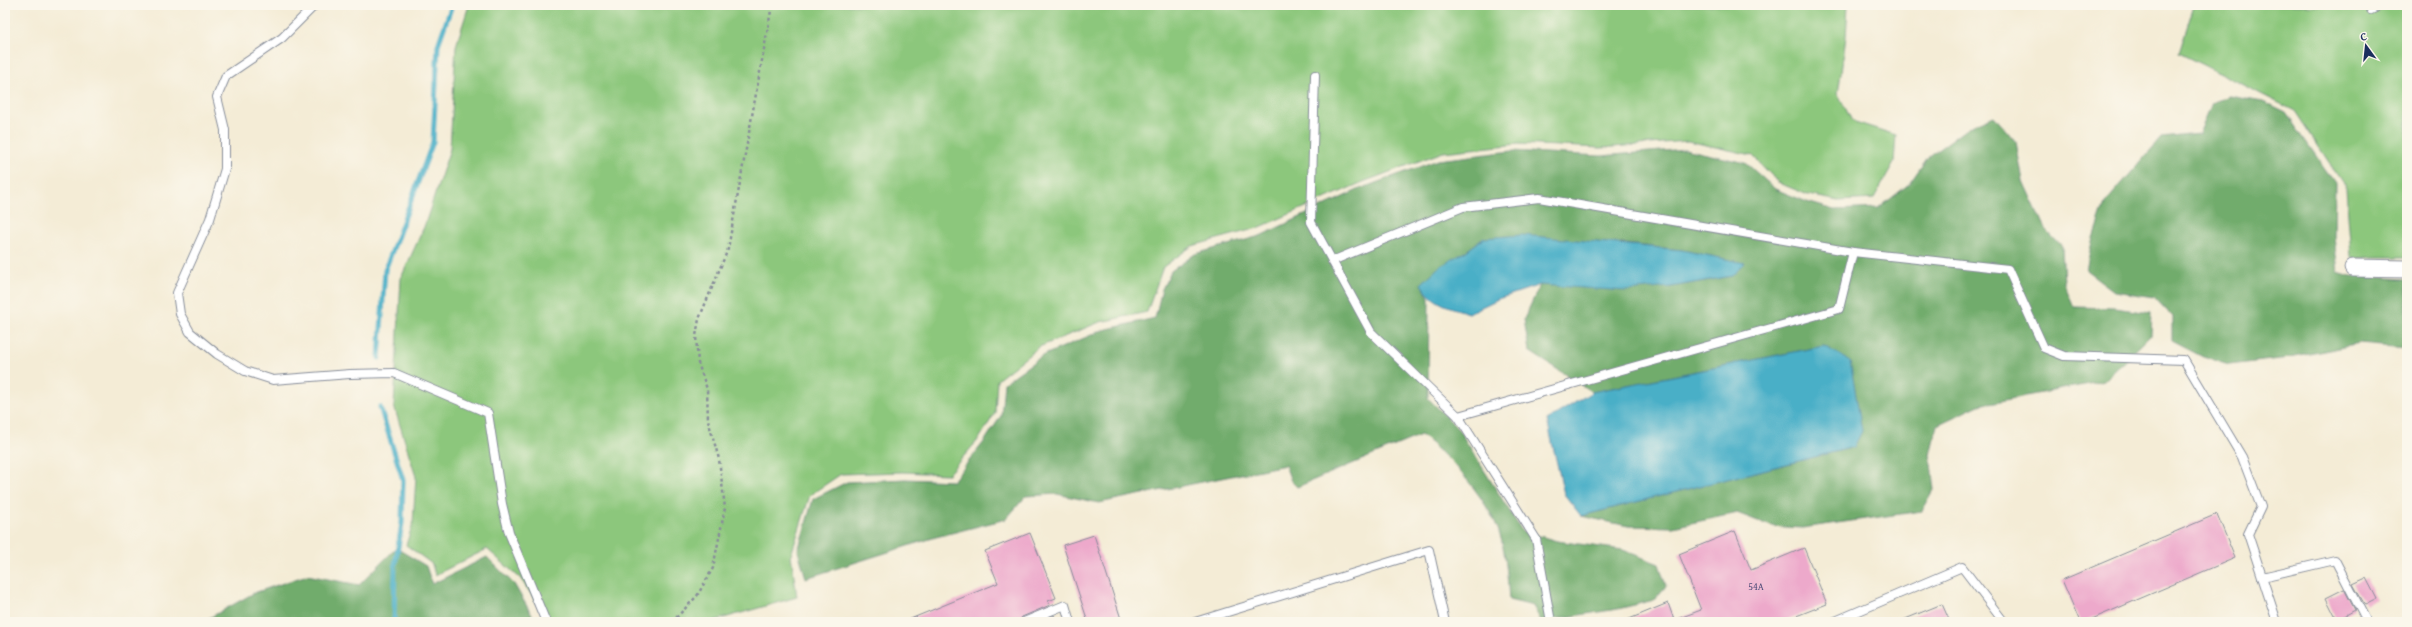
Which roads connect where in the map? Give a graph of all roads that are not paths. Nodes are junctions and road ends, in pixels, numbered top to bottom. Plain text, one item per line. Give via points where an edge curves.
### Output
1 (315, 5) edge
2 (2382, 5) edge
3 (2371, 10) dead end
4 (1315, 75) dead end
5 (1853, 252) junction
6 (1332, 261) junction
7 (2353, 268) dead end
8 (2407, 268) edge
9 (1458, 416) junction
10 (2262, 577) junction
11 (546, 622) edge
12 (1024, 622) edge
13 (1070, 622) edge
14 (1195, 622) edge
15 (1445, 622) edge
16 (1551, 622) edge
17 (1833, 622) edge
18 (2004, 622) edge
19 (2277, 622) edge
20 (2367, 622) edge

1 - 11 lane via 282,38 226,76 217,97 225,130 225,169 210,219 177,293 180,314 190,332 218,354 245,371 273,380 394,373 488,413 509,533
2 - 3 lane
4 - 6 lane via 1311,222
5 - 6 lane via 1539,198 1463,207
5 - 9 lane via 1839,309
5 - 10 lane via 2008,269 2044,348 2064,356 2184,360 2242,458 2261,507 2248,534
6 - 9 lane via 1371,332
7 - 8 street
9 - 16 lane via 1536,539
10 - 19 lane
10 - 20 lane via 2335,560
12 - 13 lane via 1065,605
14 - 15 lane via 1429,550
17 - 18 lane via 1962,568

